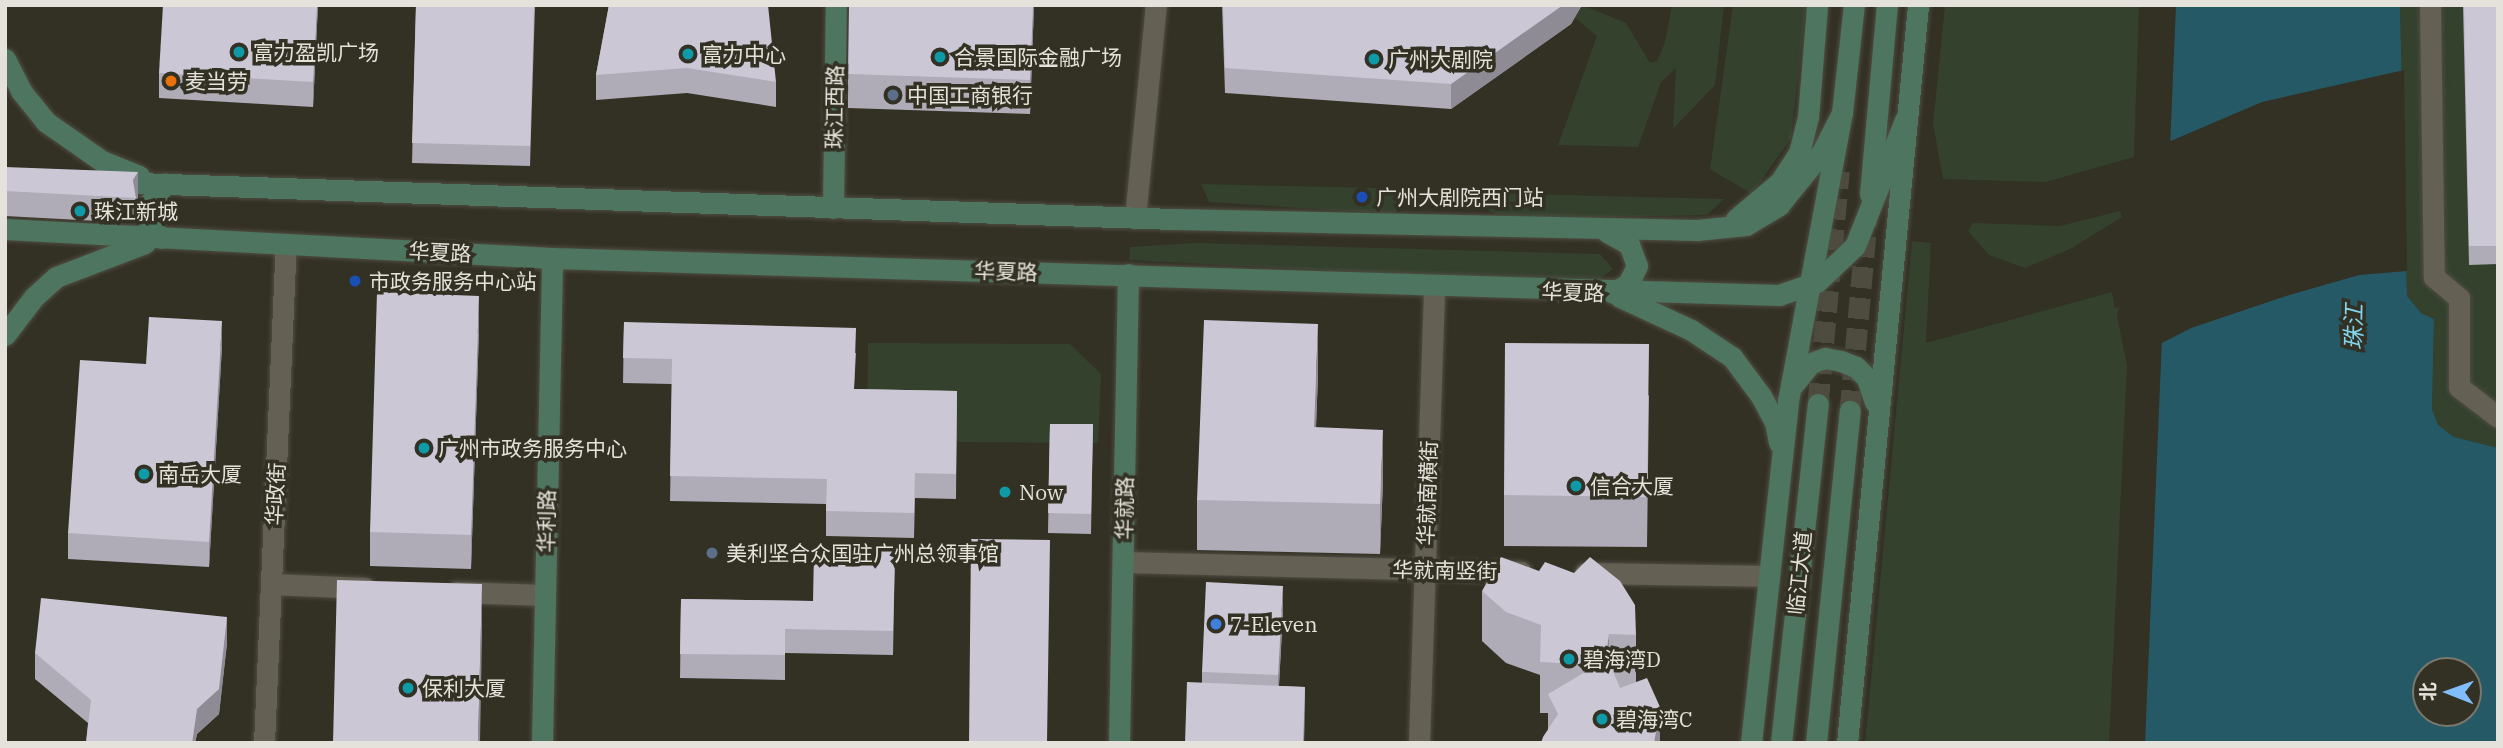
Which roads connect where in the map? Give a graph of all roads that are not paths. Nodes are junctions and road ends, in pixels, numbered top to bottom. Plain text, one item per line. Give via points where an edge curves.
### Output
1 (836, 5) edge
2 (1156, 5) edge
3 (1817, 5) edge
4 (1854, 5) edge
5 (1887, 5) edge
6 (1918, 5) edge
7 (2430, 5) edge
8 (5, 59) edge
9 (1842, 113) junction
10 (1877, 119) junction
11 (1905, 120) junction
12 (1886, 172) junction
13 (87, 182) edge
14 (165, 184) junction
15 (833, 208) junction
16 (1135, 218) junction
17 (1895, 228) junction
18 (5, 229) edge
19 (1697, 230) junction
20 (1604, 232) junction
21 (161, 238) junction
22 (286, 245) junction
23 (1854, 246) junction
24 (552, 258) junction
25 (1128, 274) junction
26 (1434, 286) junction
27 (1807, 286) junction
28 (1612, 293) junction
29 (5, 335) edge
30 (1788, 401) junction
31 (1818, 404) tunnel mouth
32 (1850, 411) tunnel mouth
33 (2498, 417) edge
34 (1878, 418) junction
35 (1781, 452) junction
36 (1123, 562) junction
37 (1424, 570) junction
38 (1768, 576) junction
39 (271, 584) junction
40 (381, 589) edge
41 (436, 591) edge
42 (545, 596) junction
43 (264, 743) edge
44 (542, 743) edge
45 (1119, 743) edge
46 (1419, 743) edge
47 (1752, 743) edge
48 (1781, 743) edge
49 (1816, 743) edge
50 (1847, 743) edge

1 - 15 main road, 珠江西路
2 - 16 street
3 - 19 main road via 1808,118 1799,153 1780,182 1746,213 1716,228
4 - 9 main road
5 - 10 main road
6 - 11 main road
7 - 33 street via 2434,277 2459,298 2459,387
8 - 14 main road via 33,107 59,132 120,170
9 - 19 main road via 1822,152 1779,205 1746,225
9 - 27 main road
10 - 12 main road
10 - 23 main road via 1869,204
11 - 12 main road, 华夏路
11 - 17 main road
12 - 17 main road
12 - 23 main road, 华夏路
13 - 14 main road
14 - 15 main road
14 - 21 main road via 146,208 150,226
15 - 16 main road
16 - 20 main road
17 - 34 main road
18 - 21 main road, 华夏路
19 - 20 main road
20 - 28 main road via 1629,244 1637,267 1628,284
21 - 22 main road, 华夏路
21 - 29 main road via 105,255 57,277 34,297
22 - 24 main road, 华夏路
22 - 39 street, 华政街
23 - 27 main road, 华夏路
24 - 25 main road, 华夏路
24 - 42 main road, 华利路
25 - 26 main road, 华夏路
25 - 36 main road, 华就路
26 - 28 main road, 华夏路
26 - 37 street, 华就南横街
27 - 28 main road, 华夏路 via 1779,295
27 - 30 main road
28 - 35 main road via 1691,330 1732,357 1775,422
30 - 34 main road via 1794,380 1811,363 1825,358 1841,361 1867,378
30 - 35 main road
31 - 48 main road, 临江大道
32 - 49 main road, 临江大道
34 - 50 main road
35 - 38 main road
36 - 37 street, 华就南竖街
36 - 45 main road, 华就路
37 - 38 street, 华就南竖街
37 - 46 street, 华就南横街
38 - 47 main road
39 - 40 street
39 - 43 street, 华政街
41 - 42 street
42 - 44 main road, 华利路

